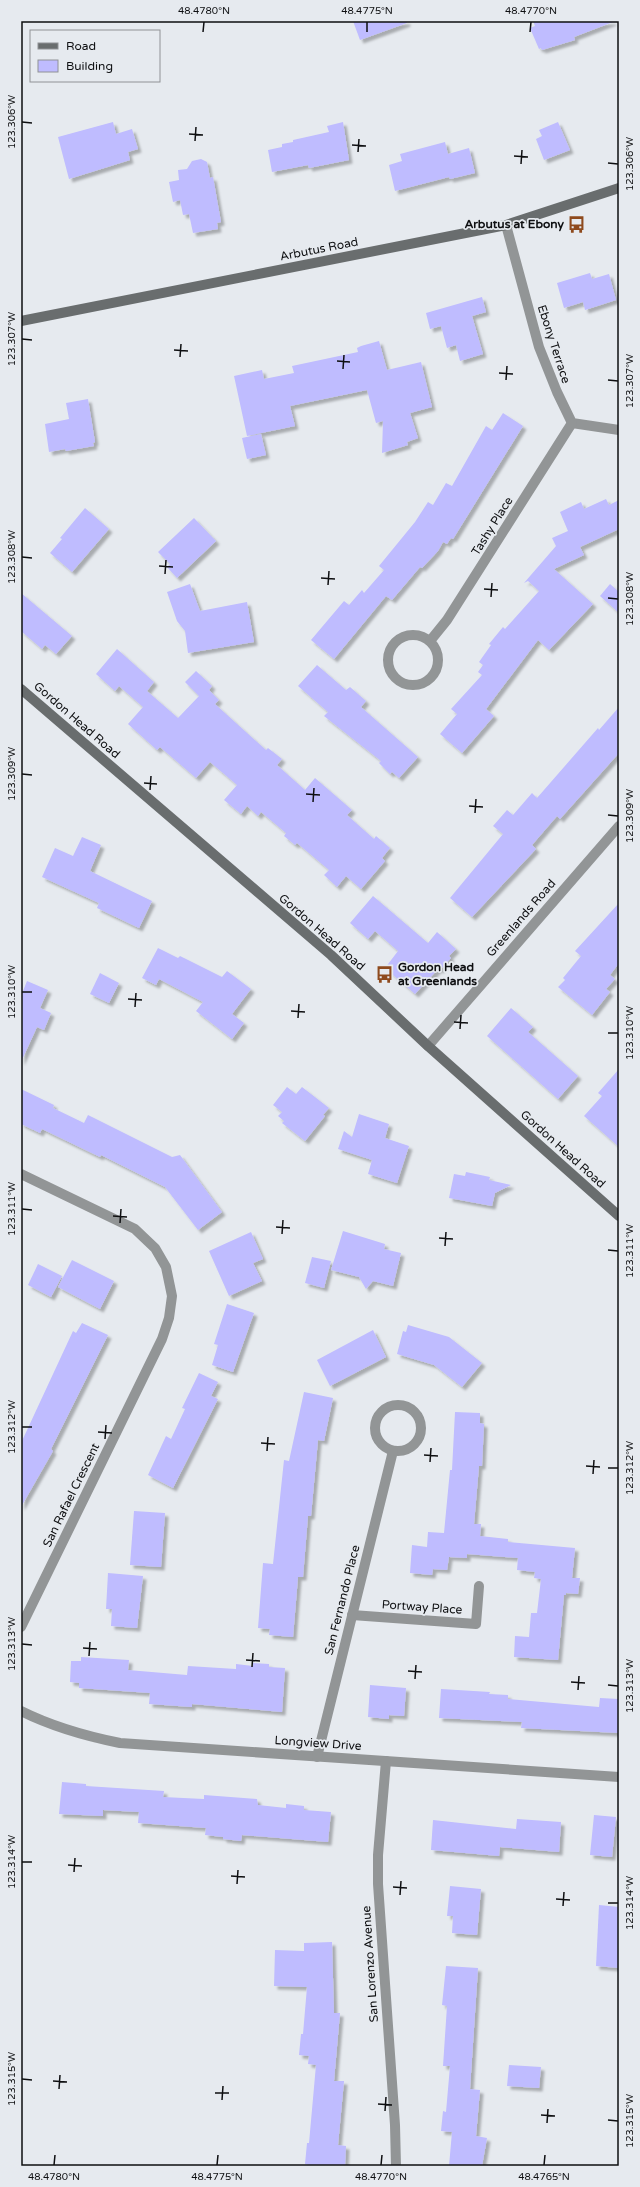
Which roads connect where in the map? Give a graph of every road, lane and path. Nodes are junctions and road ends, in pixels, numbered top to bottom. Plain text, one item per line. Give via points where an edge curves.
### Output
1 (619, 188) edge
2 (506, 225) junction
3 (21, 321) edge
4 (572, 423) junction
5 (619, 430) edge
6 (430, 641) junction
7 (21, 689) edge
8 (619, 826) edge
9 (428, 1046) junction
10 (21, 1174) edge
11 (619, 1216) edge
12 (393, 1451) junction
13 (479, 1586) dead end
14 (352, 1615) junction
15 (21, 1627) edge
16 (21, 1711) edge
17 (317, 1757) junction
18 (386, 1761) junction
19 (619, 1777) edge
20 (396, 2166) edge

1 - 2 main road, Arbutus Road
2 - 3 main road, Arbutus Road
2 - 4 street, Ebony Terrace via 539,347
4 - 5 street
4 - 6 street, Tashy Place via 447,620
6 - 6 street via 414,635 402,638 392,646 388,662 395,677 401,682 413,685 425,682 431,677 438,663 438,655
7 - 9 main road, Gordon Head Road via 331,955
8 - 9 street, Greenlands Road
9 - 11 main road, Gordon Head Road
10 - 15 street, San Rafael Crescent via 135,1230 155,1248 166,1267 172,1296 169,1318 162,1339
12 - 12 street via 414,1445 420,1432 418,1418 408,1408 401,1406 386,1409 375,1428 380,1443
12 - 14 street, San Fernando Place
13 - 14 street, Portway Place via 476,1624
14 - 17 street, San Fernando Place
16 - 17 street, Longview Drive via 81,1735 120,1743
17 - 18 street, Longview Drive
18 - 19 street, Longview Drive
18 - 20 street, San Lorenzo Avenue via 378,1884

